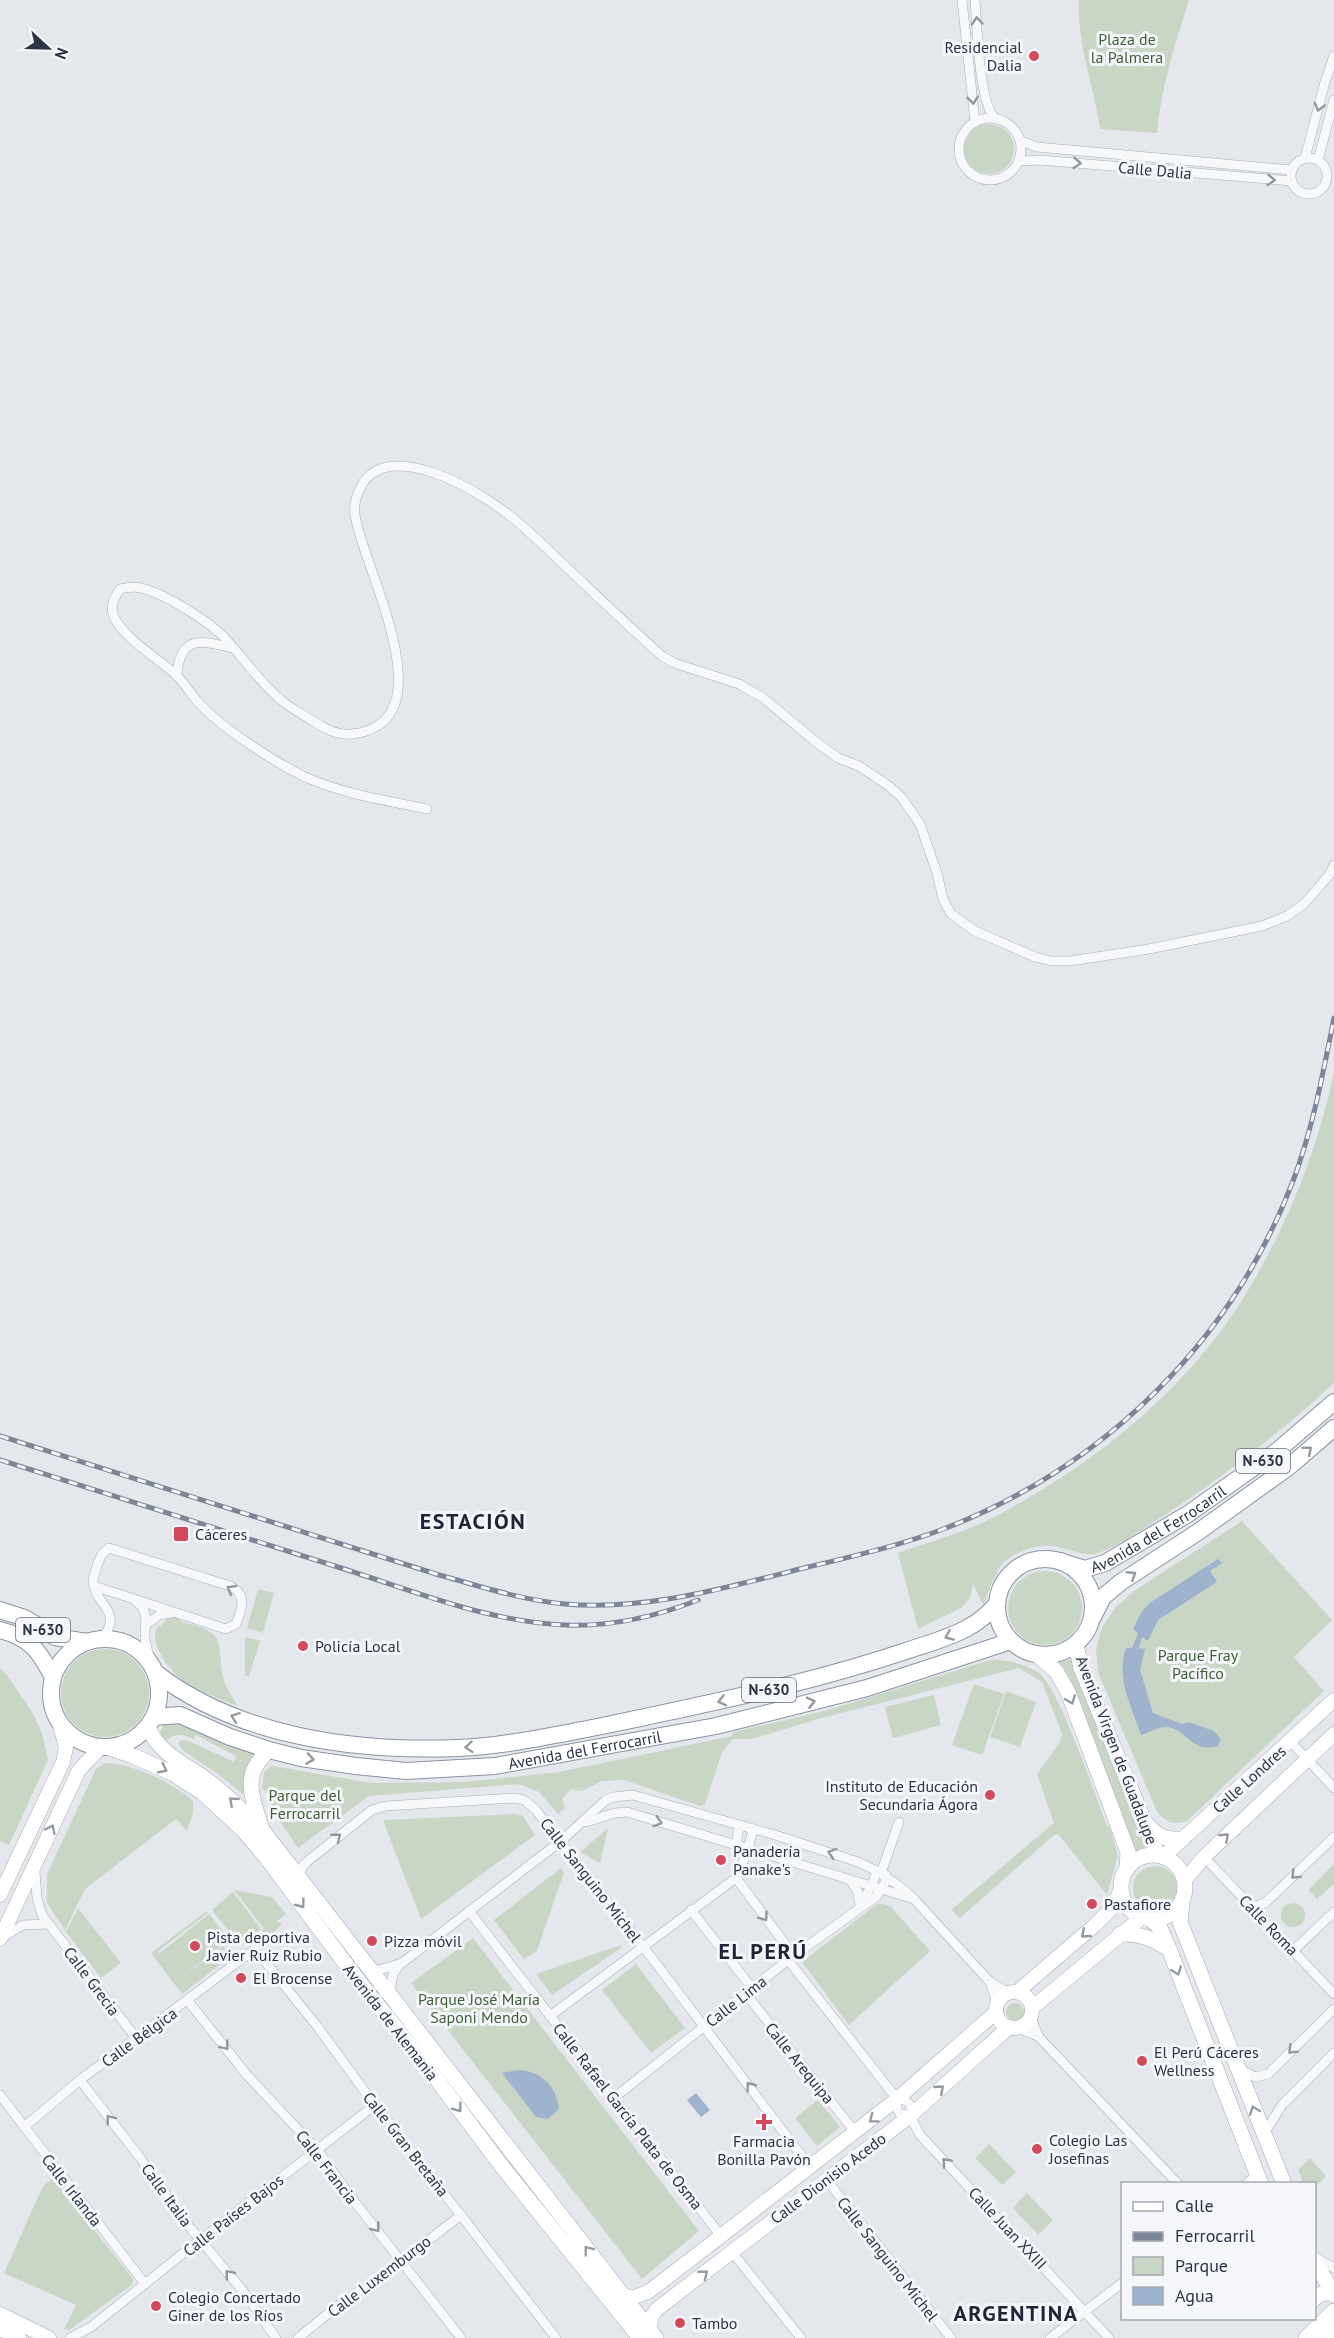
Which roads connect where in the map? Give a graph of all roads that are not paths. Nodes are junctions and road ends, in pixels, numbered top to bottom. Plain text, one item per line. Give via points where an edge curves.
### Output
1 (962, 0) edge
2 (975, 0) edge
3 (1334, 56) edge
4 (1334, 100) edge
5 (995, 118) junction
6 (975, 122) junction
7 (1021, 141) junction
8 (1305, 158) junction
9 (1318, 160) junction
10 (1018, 161) junction
11 (1292, 170) junction
12 (1330, 171) edge
13 (1292, 181) junction
14 (1329, 185) edge
15 (233, 648) junction
16 (177, 675) junction
17 (427, 809) dead end
18 (1334, 864) edge
19 (1334, 1402) edge
20 (1334, 1428) edge
21 (1060, 1561) junction
22 (94, 1586) junction
23 (123, 1596) junction
24 (134, 1599) junction
25 (997, 1604) junction
26 (0, 1610) edge
27 (109, 1612) junction
28 (173, 1613) junction
29 (1093, 1617) junction
30 (147, 1623) junction
31 (0, 1630) edge
32 (95, 1641) junction
33 (1011, 1641) junction
34 (1076, 1645) junction
35 (1036, 1654) junction
36 (153, 1668) junction
37 (53, 1677) junction
38 (1334, 1700) edge
39 (59, 1722) junction
40 (151, 1722) junction
41 (1334, 1734) edge
42 (1290, 1741) junction
43 (104, 1748) junction
44 (269, 1750) junction
45 (1307, 1759) junction
46 (1334, 1788) edge
47 (633, 1795) junction
48 (627, 1812) junction
49 (1141, 1817) junction
50 (899, 1822) dead end
51 (582, 1823) junction
52 (742, 1826) junction
53 (753, 1829) junction
54 (263, 1831) junction
55 (1334, 1837) edge
56 (1183, 1839) junction
57 (561, 1841) junction
58 (736, 1847) junction
59 (747, 1850) junction
60 (1161, 1855) junction
61 (1204, 1857) junction
62 (35, 1864) junction
63 (1126, 1869) junction
64 (881, 1873) junction
65 (736, 1878) junction
66 (298, 1879) junction
67 (850, 1880) junction
68 (1185, 1880) junction
69 (871, 1887) junction
70 (1121, 1889) junction
71 (881, 1891) junction
72 (0, 1895) edge
73 (914, 1899) junction
74 (1182, 1903) junction
75 (860, 1906) junction
76 (1252, 1907) junction
77 (690, 1910) junction
78 (469, 1911) junction
79 (1334, 1912) edge
80 (1146, 1919) junction
81 (48, 1924) junction
82 (1120, 1934) junction
83 (0, 1940) edge
84 (643, 1946) junction
85 (255, 1949) joint
86 (1169, 1949) junction
87 (1294, 1950) junction
88 (791, 1958) junction
89 (402, 1963) junction
90 (369, 1968) junction
91 (990, 1982) junction
92 (749, 1991) junction
93 (1013, 1992) junction
94 (1334, 1994) edge
95 (390, 1995) junction
96 (188, 2001) junction
97 (997, 2007) junction
98 (1334, 2009) edge
99 (1032, 2012) junction
100 (550, 2016) junction
101 (704, 2026) junction
102 (1014, 2028) junction
103 (1038, 2036) junction
104 (136, 2038) junction
105 (1334, 2053) edge
106 (1238, 2067) junction
107 (80, 2080) junction
108 (0, 2095) edge
109 (615, 2097) junction
110 (897, 2099) junction
111 (375, 2105) junction
112 (910, 2116) junction
113 (24, 2127) junction
114 (855, 2132) junction
115 (1264, 2134) junction
116 (318, 2151) junction
117 (810, 2167) junction
118 (826, 2179) junction
119 (1255, 2181) edge
120 (1176, 2182) edge
121 (1283, 2182) edge
122 (461, 2215) junction
123 (720, 2236) junction
124 (201, 2239) junction
125 (732, 2252) junction
126 (1316, 2259) edge
127 (402, 2261) junction
128 (1316, 2262) edge
129 (581, 2263) junction
130 (1334, 2268) edge
131 (145, 2284) junction
132 (1121, 2284) edge
133 (648, 2292) junction
134 (1333, 2293) edge
135 (624, 2296) junction
136 (1316, 2297) edge
137 (657, 2309) junction
138 (636, 2311) junction
139 (1334, 2311) edge
140 (1086, 2312) junction
141 (0, 2314) edge
142 (91, 2327) junction
143 (0, 2329) edge
144 (1334, 2329) edge
145 (1312, 2333) edge
146 (646, 2335) edge
147 (19, 2338) edge
148 (49, 2338) edge
149 (69, 2338) edge
150 (86, 2338) edge
151 (276, 2338) edge
152 (298, 2338) edge
153 (461, 2338) edge
154 (556, 2338) edge
155 (801, 2338) edge
156 (951, 2338) edge
157 (1050, 2338) edge
158 (1109, 2338) edge

1 -> 6 street
5 -> 2 street via 987,106 982,79
3 -> 8 street
4 - 9 street
5 - 6 street
5 - 7 street via 1015,129
6 - 10 street via 966,128 958,151 968,172 978,179 1004,178
7 - 10 street
7 - 11 street, Calle Dalia via 1037,147
8 - 9 street
8 - 11 street
9 - 12 street
10 -> 13 street, Calle Dalia
11 - 13 street
12 - 14 street
13 - 14 street via 1307,194
15 - 16 street via 213,643 183,648
15 - 16 street via 200,618 175,603 135,587 120,589 112,602 120,626
15 - 18 street via 281,701 324,728 349,735 380,724 392,709 396,695 397,662 383,602 360,539 355,513 357,495 374,471 392,465 416,468 450,479 522,526 662,656 739,684 762,697 838,758 859,766 889,786 920,824 951,914 985,935 1035,957 1070,961 1262,926 1304,904
16 - 17 street via 199,704 236,734 302,775 335,790
19 - 21 highway, Avenida del Ferrocarril / N-630 via 1277,1451 1197,1508 1114,1558 1085,1569
29 -> 20 highway, Avenida del Ferrocarril / N-630 via 1103,1596 1290,1466
21 - 25 highway, N-630 via 1045,1559 1023,1564 1006,1579
21 - 29 highway via 1073,1568 1089,1586
22 - 23 street
22 - 27 street
28 -> 22 street via 226,1629 236,1624 243,1598 230,1586 112,1548 102,1552
23 - 24 street
23 - 27 street
24 - 28 street
24 - 30 street via 144,1610
25 - 33 highway via 1001,1626
25 -> 36 highway, Avenida del Ferrocarril / N-630 via 970,1627 842,1672 632,1720 459,1748 358,1745 276,1730 213,1709
26 - 32 highway, N-630 via 25,1618 55,1637
27 - 32 street via 110,1627
28 - 30 street via 159,1615
29 - 34 highway, N-630
30 - 36 street via 145,1636
31 - 37 highway, N-630 via 26,1640
32 - 36 highway, N-630 via 114,1640 134,1647
32 - 37 highway, N-630 via 72,1651
33 - 35 highway
44 -> 33 highway, Avenida del Ferrocarril / N-630 via 312,1760 406,1770 517,1763 716,1726 867,1688
34 - 35 highway via 1058,1654
34 - 49 main road, Avenida Virgen de Guadalupe via 1081,1668
35 -> 63 main road, Avenida Virgen de Guadalupe via 1056,1671 1068,1692 1128,1851
36 - 40 highway via 160,1698
37 - 39 highway, N-630 via 51,1696
38 - 42 main road, Calle Londres
39 - 43 highway via 82,1743
39 - 72 main road via 66,1747 63,1762
40 - 43 highway via 129,1742
40 - 44 highway, Avenida del Ferrocarril / N-630 via 180,1715
54 -> 40 main road, Avenida de Alemania via 218,1788 156,1744
41 - 45 main road, Calle Londres
42 - 45 street
42 - 56 main road, Calle Londres
62 -> 43 main road via 79,1770
43 -> 129 main road, Avenida de Alemania via 133,1755 172,1773 203,1793 243,1830 508,2176
44 - 54 main road via 258,1761 251,1777 251,1794
45 - 46 street
61 -> 45 main road, Calle Londres
47 - 48 street via 627,1801
47 - 51 street via 606,1800
47 - 52 street
48 - 51 street
48 -> 58 street
49 - 56 main road via 1158,1835
49 - 60 main road, Avenida Virgen de Guadalupe
50 - 64 street
51 - 57 street
52 - 53 street
52 - 58 street
53 - 59 street
64 -> 53 street
54 - 66 main road, Avenida de Alemania
55 -> 76 street via 1265,1903
56 - 60 main road, Calle Londres
66 -> 57 street, Calle Sanguino Michel via 309,1860 372,1810 386,1806 514,1798 535,1809
57 - 78 street
57 - 84 street, Calle Sanguino Michel
58 - 59 street
59 - 65 street
59 - 67 street
60 - 63 main road via 1140,1857
60 - 68 main road via 1175,1863
61 - 68 main road, Calle Londres
61 - 76 street, Calle Roma
62 - 81 street, Calle Grecia via 36,1898
62 - 83 main road
63 - 70 main road
64 - 69 street, Calle Lima
64 - 71 street via 886,1881
64 - 73 street
65 - 77 street
65 -> 88 street, Calle Juan XXIII
66 - 90 main road, Avenida de Alemania
67 - 69 street
67 - 75 street via 858,1892
68 - 74 main road
69 - 71 street
69 - 75 street, Calle Lima
70 - 80 main road via 1126,1906
70 -> 93 main road via 1113,1907 1095,1925
71 - 73 street
71 - 75 street, Calle Lima
73 - 91 street
74 - 80 main road via 1169,1916
74 - 106 main road via 1180,1922
75 - 88 street, Calle Lima
76 - 87 street, Calle Roma
77 - 84 street
77 - 92 street, Calle Arequipa
78 - 89 street
78 - 100 street, Calle Rafael García Plata de Osma
79 - 87 street
80 - 82 main road
80 - 86 main road via 1160,1928
81 - 83 street via 23,1925
81 - 104 street, Calle Grecia
82 - 86 main road via 1147,1937
82 - 99 main road
84 - 100 street
84 - 101 street, Calle Sanguino Michel
85 - 96 street, Calle Bélgica
85 - 111 street, Calle Gran Bretaña
86 -> 119 main road
87 - 94 street, Calle Roma
88 - 92 street, Calle Lima
88 - 110 street, Calle Juan XXIII
89 - 90 street via 379,1970
89 - 95 street via 393,1974
90 - 95 main road, Avenida de Alemania
91 - 93 street
91 - 97 street
92 - 101 street, Calle Lima
92 - 114 street, Calle Arequipa
93 - 97 main road
93 - 99 main road via 1027,1997
135 -> 95 main road, Avenida de Alemania
96 - 104 street, Calle Bélgica
96 -> 116 street, Calle Francia via 247,2075
97 - 102 main road via 1000,2022
97 - 110 main road, Calle Dionisio Acedo
98 -> 106 street via 1268,2074 1255,2077
99 - 102 main road via 1023,2025
99 - 103 street
100 - 109 street, Calle Rafael García Plata de Osma
101 - 109 street, Calle Lima
117 -> 101 street, Calle Sanguino Michel
102 - 103 street
112 -> 102 main road, Calle Dionisio Acedo
103 - 120 street
104 - 107 street, Calle Bélgica
105 - 115 street via 1282,2105
115 -> 106 main road
107 - 113 street, Calle Bélgica
124 -> 107 street, Calle Italia
108 - 113 street, Calle Irlanda
109 - 123 street, Calle Rafael García Plata de Osma
110 - 112 street, Calle Juan XXIII via 900,2114
110 -> 114 main road, Calle Dionisio Acedo
111 - 116 street, Calle Países Bajos
111 - 122 street, Calle Gran Bretaña
112 - 118 main road, Calle Dionisio Acedo
140 -> 112 street, Calle Juan XXIII via 920,2135
113 - 131 street, Calle Irlanda
114 - 117 main road, Calle Dionisio Acedo
115 - 121 main road
116 - 124 street, Calle Países Bajos
116 -> 127 street, Calle Francia
117 - 123 main road, Calle Dionisio Acedo
118 - 125 main road, Calle Dionisio Acedo
118 - 156 street, Calle Sanguino Michel
122 - 127 street, Calle Luxemburgo
122 - 154 street, Calle Gran Bretaña
123 - 125 street via 735,2242
123 - 125 street via 717,2247
123 - 133 main road, Calle Dionisio Acedo
124 - 131 street, Calle Países Bajos
151 -> 124 street, Calle Italia
137 -> 125 main road, Calle Dionisio Acedo
125 - 155 street
126 - 130 street
127 - 152 street, Calle Luxemburgo
127 - 153 street, Calle Francia
128 - 134 main road
129 - 138 main road via 622,2309
129 - 146 main road, Avenida de Alemania
131 - 142 street, Calle Países Bajos
132 - 140 street
133 - 135 main road, Calle Dionisio Acedo
133 - 138 main road
134 - 136 main road
135 - 138 main road, Avenida de Alemania
137 - 138 main road
137 - 146 main road, Calle Dionisio Acedo
138 - 146 main road, Avenida de Alemania
139 - 145 main road
140 - 157 street
140 - 158 street, Calle Juan XXIII
141 - 148 main road
142 - 149 street, Calle Países Bajos
142 - 150 street, Calle Países Bajos
143 - 147 main road
144 - 145 main road

